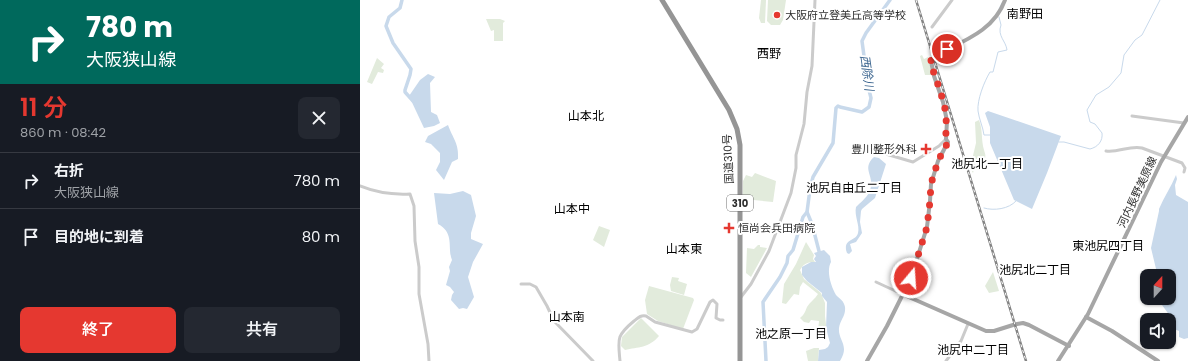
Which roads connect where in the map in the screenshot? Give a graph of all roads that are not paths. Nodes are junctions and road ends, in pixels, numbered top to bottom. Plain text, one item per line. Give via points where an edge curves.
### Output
1 (662, 0) edge
2 (815, 0) edge
3 (952, 0) edge
4 (1005, 0) edge
5 (932, 27) dead end
6 (1132, 116) dead end
7 (1188, 117) edge
8 (1184, 123) junction
9 (946, 139) junction
10 (862, 147) dead end
11 (1106, 151) dead end
12 (1164, 156) junction
13 (1186, 170) edge
14 (360, 186) edge
15 (876, 282) dead end
16 (521, 284) dead end
17 (902, 294) junction
18 (740, 298) junction
19 (1086, 317) junction
20 (723, 320) dead end
21 (968, 324) junction
22 (1069, 346) junction
23 (429, 361) edge
24 (594, 361) edge
25 (620, 361) edge
26 (740, 361) edge
27 (867, 361) edge
28 (946, 361) edge
29 (1058, 361) edge
30 (1158, 361) edge

1 - 18 highway, 国道310号 / 310 via 729,110 737,129 740,145
2 - 18 street via 812,66 791,193 769,251 752,283
3 - 5 street
4 - 9 main road via 999,14 986,28 934,56 931,61 943,102
6 - 8 street
7 - 8 main road, 河内長野美原線
8 - 12 main road, 河内長野美原線
9 - 10 street via 913,162
9 - 17 main road via 948,142 938,161 931,184 927,227 911,278
11 - 12 street via 1137,147
12 - 13 street via 1182,163
12 - 19 main road, 河内長野美原線
14 - 23 street via 384,194 410,194 414,206 419,294
15 - 17 street
16 - 24 street via 530,284 536,288 554,322
17 - 21 main road
17 - 27 main road
18 - 26 highway, 国道310号 / 310
19 - 22 main road, 河内長野美原線
19 - 30 main road
20 - 25 street via 716,318 717,304 713,300 697,329 692,332 655,322 646,316 640,317 624,330 619,338
21 - 22 main road via 990,331 1015,325 1029,325
21 - 28 street via 962,340
22 - 29 main road, 河内長野美原線

